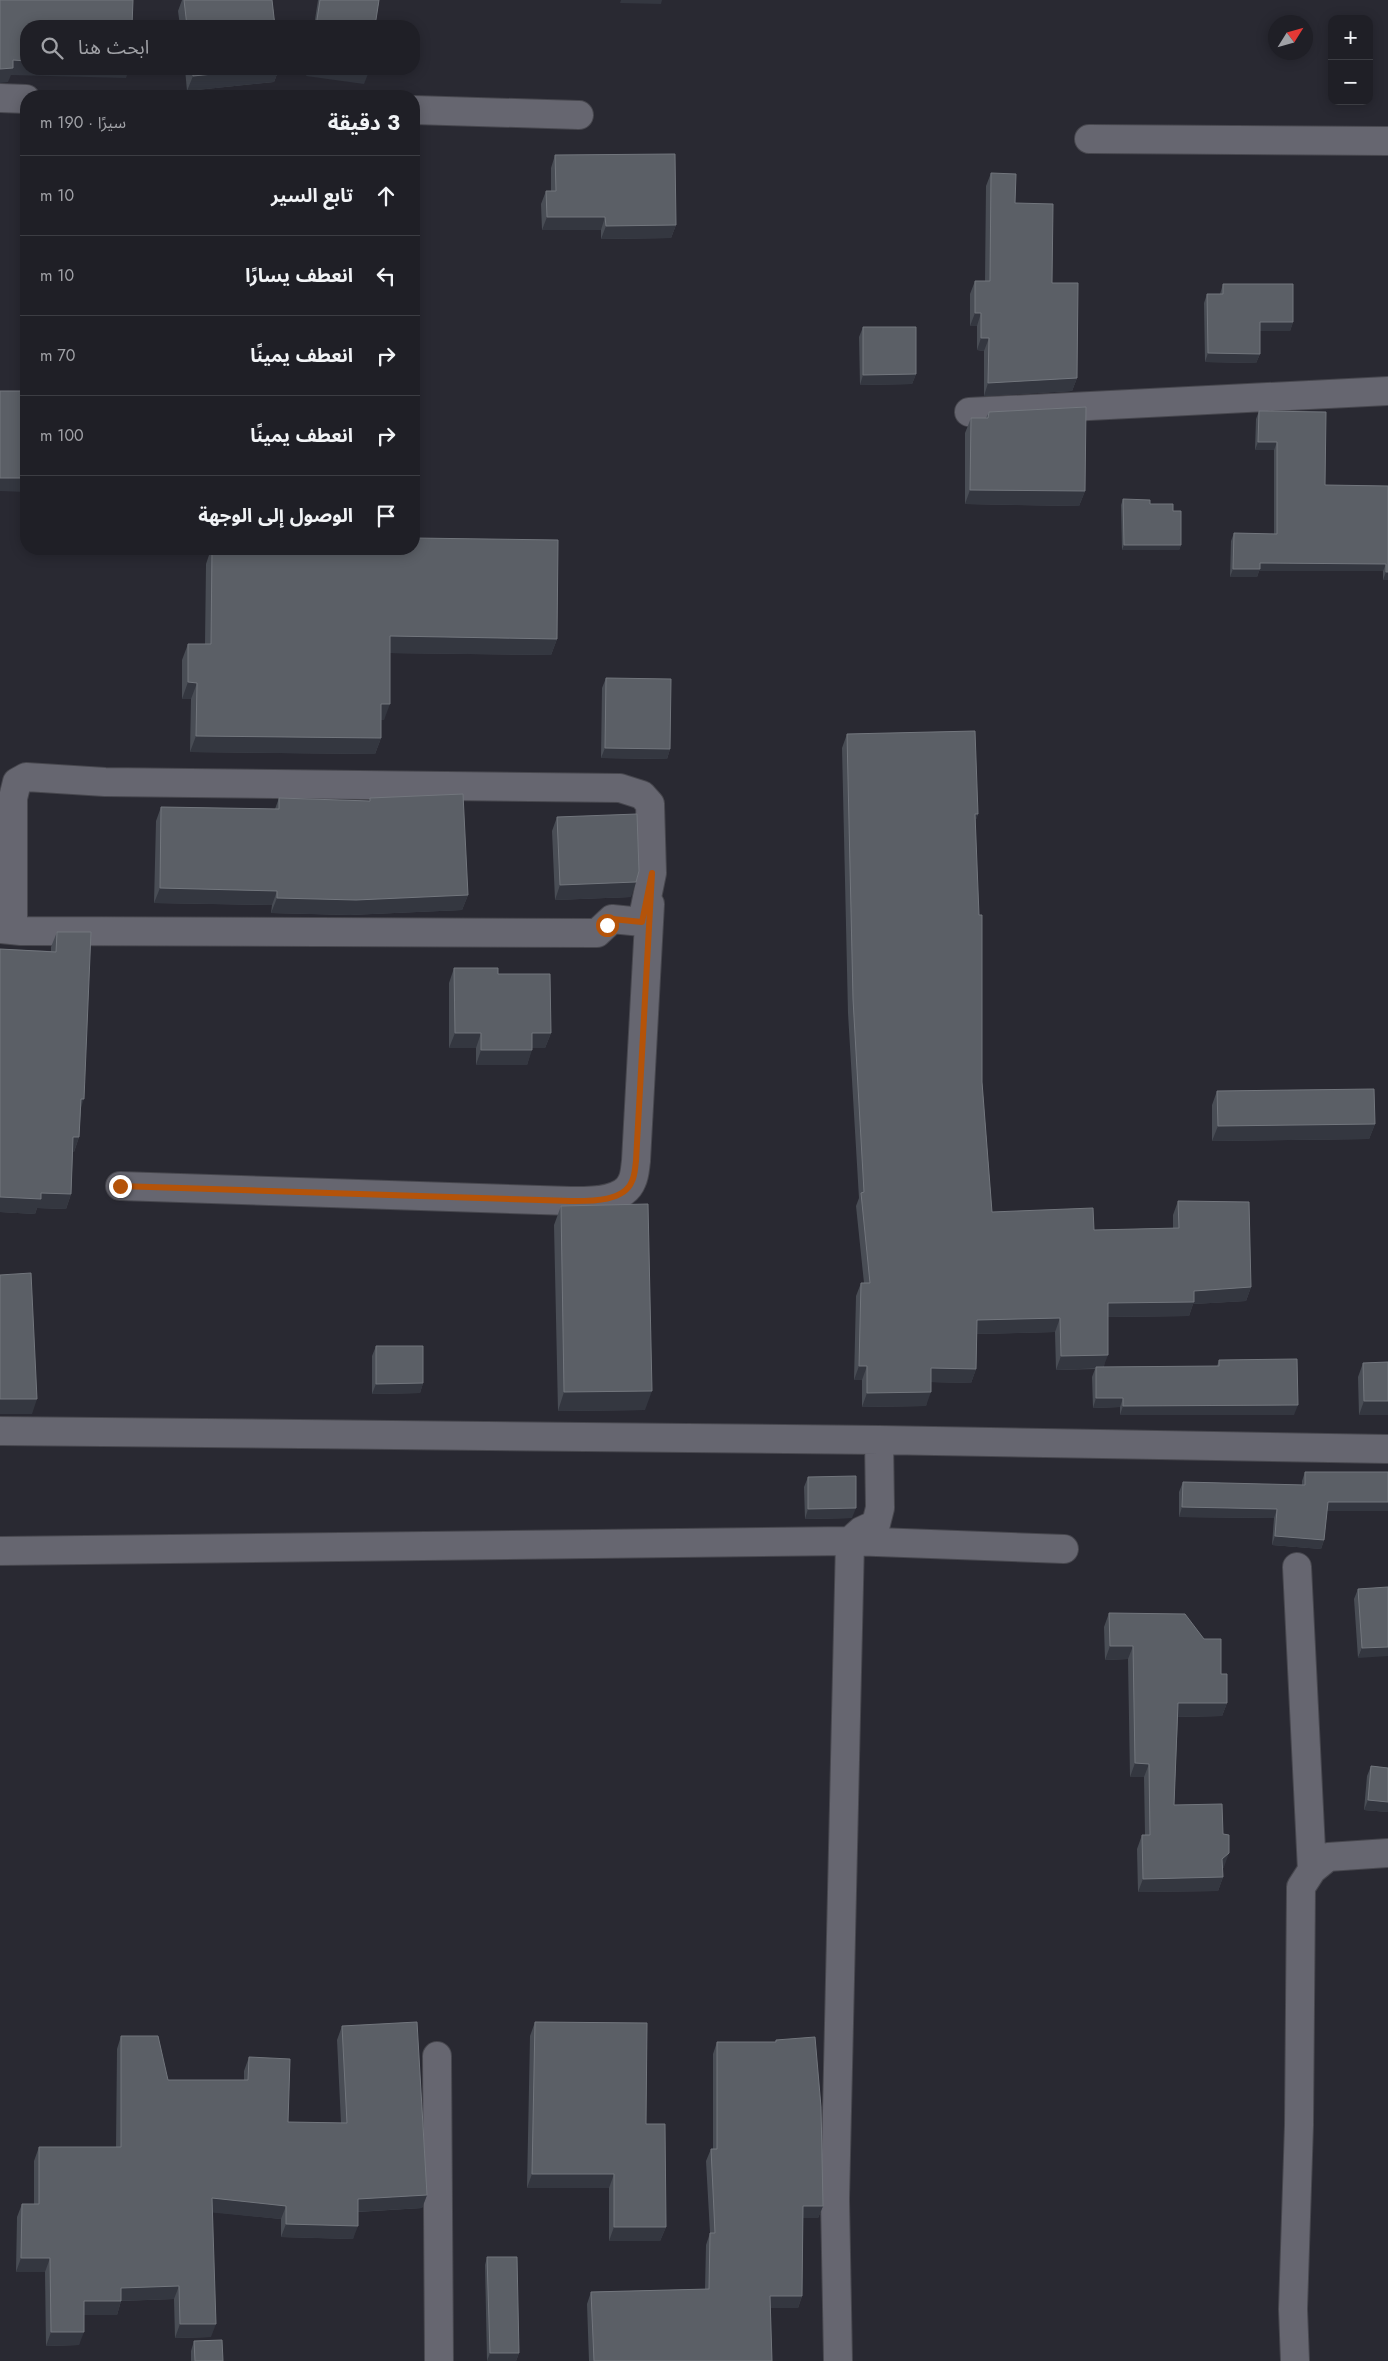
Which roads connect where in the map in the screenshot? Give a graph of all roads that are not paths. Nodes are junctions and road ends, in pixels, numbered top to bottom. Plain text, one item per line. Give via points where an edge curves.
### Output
1 (0, 98) edge
2 (20, 99) edge
3 (420, 110) edge
4 (579, 115) dead end
5 (1089, 139) dead end
6 (1388, 141) edge
7 (1388, 391) edge
8 (970, 412) dead end
9 (652, 873) junction
10 (7, 929) edge
11 (120, 1186) dead end
12 (0, 1431) edge
13 (880, 1440) junction
14 (1388, 1449) edge
15 (850, 1541) junction
16 (1064, 1549) dead end
17 (0, 1551) edge
18 (1297, 1567) dead end
19 (1388, 1853) edge
20 (1312, 1870) junction
21 (437, 2056) dead end
22 (439, 2361) edge
23 (838, 2361) edge
24 (1295, 2361) edge

1 - 2 street
3 - 4 street
5 - 6 street
7 - 8 street
9 - 10 street via 642,922 612,919 597,933
9 - 10 street via 650,804 642,795 620,788 105,782 26,777 17,782 13,798
9 - 11 street via 636,1161 632,1183 619,1193 602,1200 571,1201
12 - 13 street
13 - 14 street
13 - 15 street via 880,1508 876,1524
15 - 16 street
15 - 17 street
15 - 23 street via 835,2189
18 - 20 street
19 - 20 street via 1328,1857
20 - 24 street via 1301,1887
21 - 22 street

